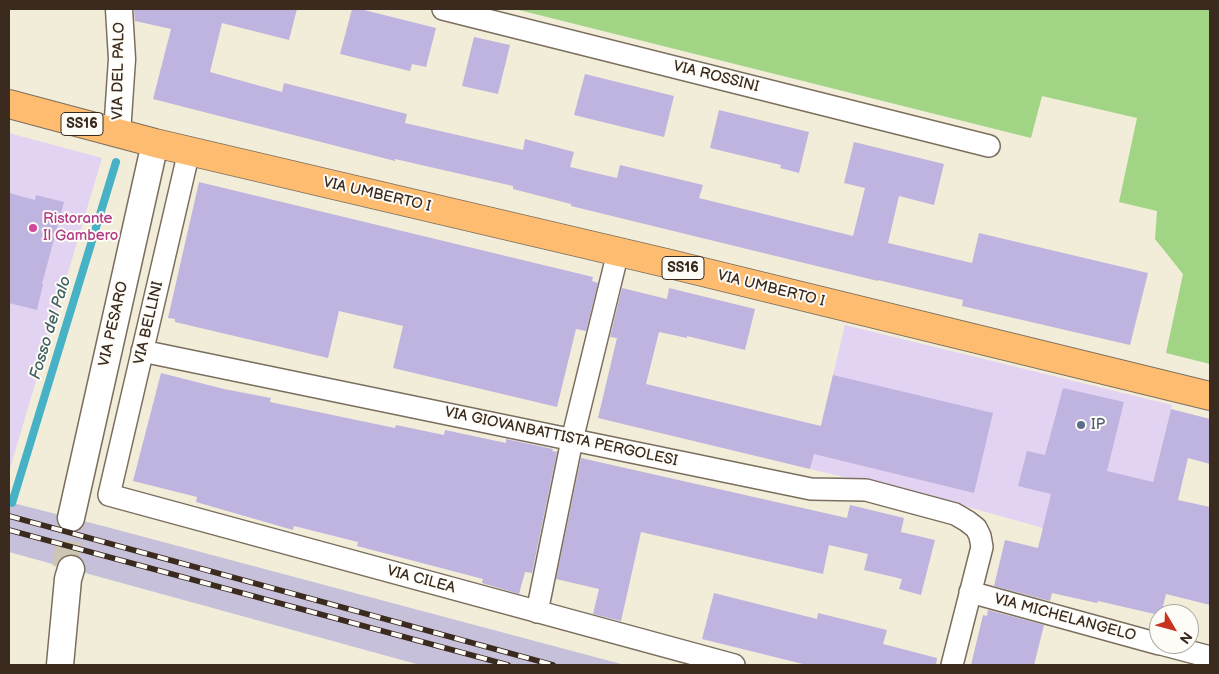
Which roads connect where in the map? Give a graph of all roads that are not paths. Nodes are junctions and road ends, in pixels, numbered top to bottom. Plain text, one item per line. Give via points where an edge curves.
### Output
1 (119, 9) edge
2 (443, 9) edge
3 (9, 104) edge
4 (117, 133) junction
5 (156, 143) junction
6 (989, 146) dead end
7 (189, 151) junction
8 (618, 252) junction
9 (142, 350) junction
10 (1210, 396) edge
11 (572, 440) junction
12 (108, 495) joint
13 (74, 514) tunnel mouth
14 (68, 572) tunnel mouth
15 (970, 592) junction
16 (537, 612) junction
17 (1149, 641) edge
18 (1196, 654) edge
19 (1210, 658) edge
20 (60, 665) edge
21 (734, 665) edge
22 (952, 665) edge

1 - 4 street, VIA DEL PALO via 122,60
2 - 6 street, VIA ROSSINI
3 - 4 main road, SS16
4 - 5 main road, SS16
5 - 7 main road, VIA UMBERTO I / SS16
5 - 13 street, VIA PESARO
7 - 8 main road, VIA UMBERTO I / SS16
7 - 9 street, VIA BELLINI
8 - 10 main road, VIA UMBERTO I / SS16
8 - 11 street
9 - 11 street, VIA GIOVANBATTISTA PERGOLESI
9 - 12 street, VIA BELLINI
11 - 15 street, VIA GIOVANBATTISTA PERGOLESI via 811,489 866,490 955,514 967,520 980,536 982,547
11 - 16 street
12 - 16 street, VIA CILEA
14 - 20 street
15 - 17 street, VIA MICHELANGELO
15 - 22 street
16 - 21 street, VIA CILEA
18 - 19 street, VIA MICHELANGELO

